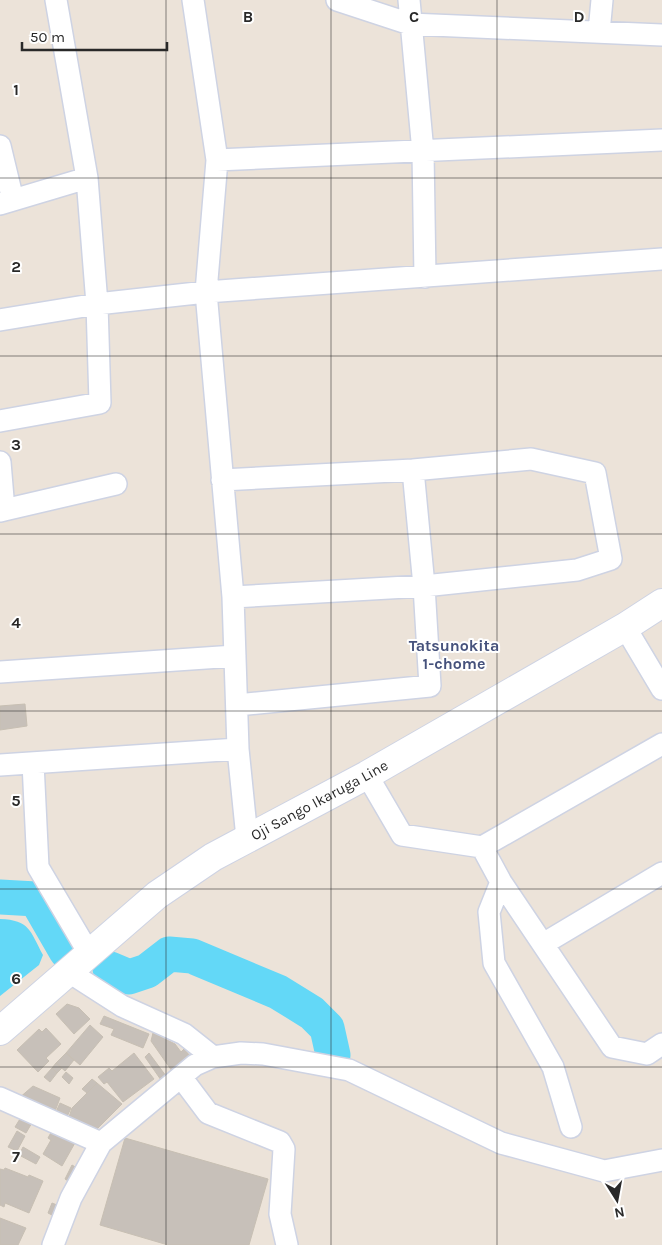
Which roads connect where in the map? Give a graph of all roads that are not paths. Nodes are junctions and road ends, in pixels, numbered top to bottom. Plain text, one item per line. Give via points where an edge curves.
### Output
1 (56, 0) edge
2 (193, 0) edge
3 (337, 0) edge
4 (409, 0) edge
5 (602, 0) edge
6 (410, 24) junction
7 (598, 32) junction
8 (662, 35) edge
9 (662, 140) edge
10 (0, 146) edge
11 (423, 152) junction
12 (217, 160) junction
13 (87, 178) junction
14 (7, 202) edge
15 (662, 259) edge
16 (425, 277) junction
17 (206, 292) junction
18 (96, 304) junction
19 (0, 320) edge
20 (0, 421) edge
21 (0, 462) edge
22 (413, 470) junction
23 (222, 480) junction
24 (116, 484) dead end
25 (2, 511) edge
26 (424, 586) junction
27 (233, 596) junction
28 (662, 603) edge
29 (625, 627) junction
30 (235, 656) junction
31 (0, 672) edge
32 (662, 689) edge
33 (237, 705) junction
34 (662, 744) edge
35 (238, 749) junction
36 (33, 762) junction
37 (0, 765) edge
38 (367, 775) junction
39 (247, 838) junction
40 (482, 847) junction
41 (662, 873) edge
42 (501, 882) junction
43 (543, 944) junction
44 (90, 954) junction
45 (69, 972) junction
46 (0, 1031) edge
47 (662, 1044) edge
48 (213, 1057) junction
49 (181, 1077) junction
50 (0, 1098) edge
51 (571, 1127) dead end
52 (101, 1143) junction
53 (662, 1160) edge
54 (53, 1245) edge
55 (287, 1245) edge

1 - 13 street
2 - 12 street
3 - 6 street
4 - 6 street
5 - 7 street
6 - 7 street
6 - 11 street
7 - 8 street
9 - 11 street
10 - 14 street
11 - 12 street
11 - 16 street
12 - 17 street
13 - 14 street
13 - 18 street
15 - 16 street
16 - 17 street
17 - 18 street
17 - 23 street
18 - 19 street
18 - 20 street via 100,403
21 - 25 street
22 - 23 street
22 - 26 street
22 - 26 street via 531,459 595,473 611,559 577,570
23 - 27 street
24 - 25 street
26 - 27 street
26 - 33 street via 430,686
27 - 30 street
28 - 29 main road, Oji Sango Ikaruga Line
29 - 32 street
29 - 38 main road, Oji Sango Ikaruga Line
30 - 31 street
30 - 33 street
33 - 35 street
34 - 40 street
35 - 36 street
35 - 39 street
36 - 37 street
36 - 44 street via 38,867
38 - 39 main road, Oji Sango Ikaruga Line
38 - 40 street via 402,835
39 - 44 main road, Oji Sango Ikaruga Line via 157,896
40 - 42 street
41 - 43 street
42 - 43 street
42 - 51 street via 489,912 494,963 553,1067
43 - 47 street via 612,1047 647,1054
44 - 45 main road, Oji Sango Ikaruga Line
45 - 46 main road, Oji Sango Ikaruga Line
45 - 48 street via 122,1006 184,1034
48 - 49 street via 195,1065
48 - 53 street via 263,1054 349,1070 501,1143 604,1171
49 - 52 street
49 - 55 street via 208,1113 280,1142 284,1149 280,1214
50 - 52 street
52 - 54 street via 71,1198

